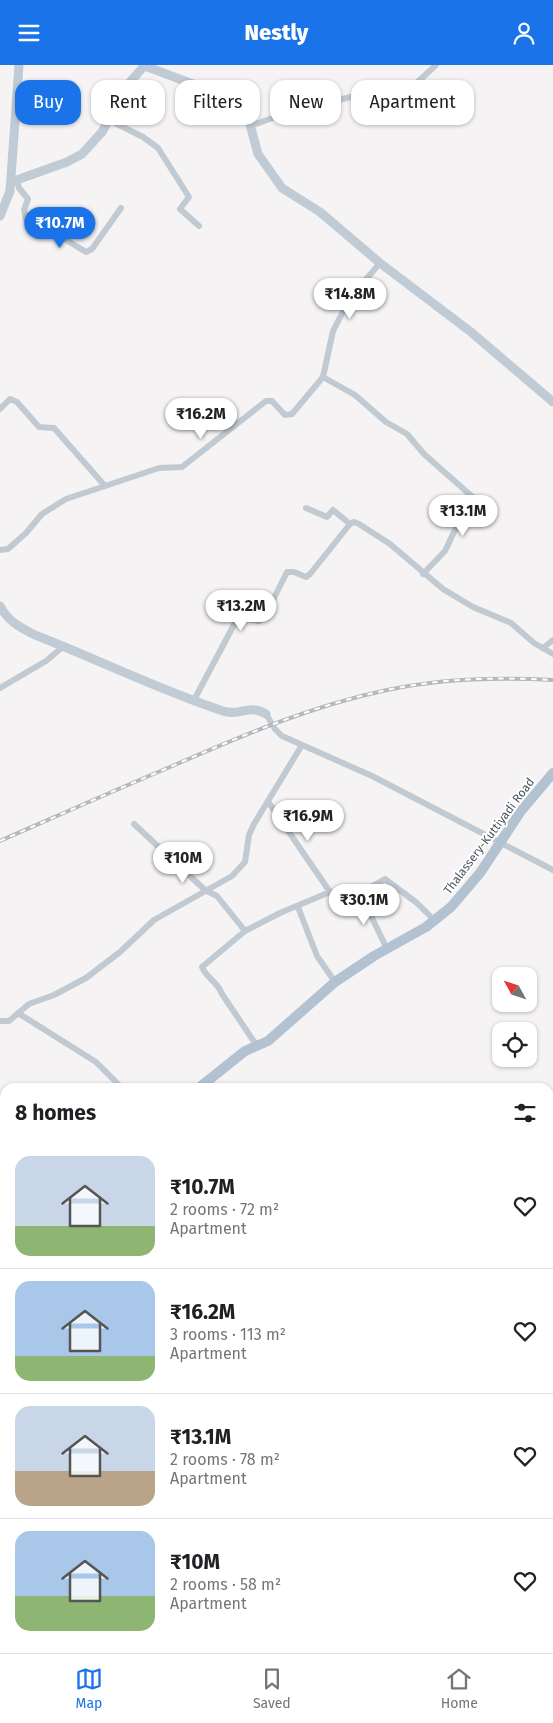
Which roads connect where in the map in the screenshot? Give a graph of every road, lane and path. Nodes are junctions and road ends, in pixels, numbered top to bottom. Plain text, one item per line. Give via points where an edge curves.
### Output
1 (19, 65) edge
2 (145, 65) edge
3 (436, 65) edge
4 (132, 80) edge
5 (106, 125) edge
6 (119, 125) edge
7 (250, 126) junction
8 (14, 181) junction
9 (121, 207) dead end
10 (0, 216) edge
11 (199, 226) dead end
12 (380, 263) junction
13 (323, 377) junction
14 (553, 402) edge
15 (0, 409) edge
16 (105, 486) junction
17 (306, 508) dead end
18 (350, 524) junction
19 (0, 549) edge
20 (423, 574) junction
21 (0, 606) edge
22 (553, 640) edge
23 (64, 646) junction
24 (543, 648) junction
25 (553, 654) edge
26 (0, 688) edge
27 (194, 700) junction
28 (266, 714) joint
29 (302, 745) junction
30 (553, 773) edge
31 (268, 803) junction
32 (134, 823) dead end
33 (501, 843) junction
34 (553, 870) edge
35 (205, 890) junction
36 (330, 892) junction
37 (360, 893) junction
38 (298, 907) junction
39 (435, 921) junction
40 (245, 931) junction
41 (387, 949) junction
42 (335, 981) junction
43 (18, 1013) junction
44 (0, 1021) edge
45 (258, 1046) junction
46 (114, 1083) edge
47 (207, 1083) edge

1 - 8 main road
2 - 4 main road
2 - 7 main road via 190,83 239,97
3 - 7 street via 390,102 368,93 295,109
5 - 8 main road via 82,154
6 - 11 street via 158,148 189,197 180,209
7 - 12 main road via 258,154 282,188 320,212
8 - 9 street via 28,199 24,210 26,219 40,230 58,235 86,252 92,249
8 - 10 main road
12 - 13 street via 350,297 333,331
12 - 14 main road via 471,332
13 - 16 street via 292,415 285,415 272,401 266,401 182,467 159,468
13 - 20 street via 355,395 386,422 407,434 424,454 476,500 444,551
15 - 16 street via 10,399 17,402 39,427 54,428
16 - 19 street via 54,505 8,549
17 - 18 street via 327,517 333,510
18 - 20 street via 354,522 390,544
18 - 27 street via 310,574 306,577 287,573 264,618 236,621
20 - 24 street via 473,607 511,623
21 - 23 main road via 15,625
22 - 24 street
23 - 26 street via 46,661
23 - 27 main road
24 - 25 street
27 - 28 main road via 226,713 252,708
28 - 29 street via 277,732
29 - 31 street
29 - 33 street via 372,776
30 - 33 main road, Thalassery-Kuttiyadi Road via 521,811
31 - 35 street via 249,835 241,868
31 - 36 street
32 - 35 street
33 - 34 street
33 - 39 main road, Thalassery-Kuttiyadi Road via 462,896
35 - 40 street via 217,896
35 - 43 street via 154,920 86,978 29,1004
36 - 37 street
36 - 38 street
37 - 39 street via 385,879
37 - 41 street
38 - 40 street
38 - 42 street via 317,955
39 - 41 main road, Thalassery-Kuttiyadi Road
40 - 45 street via 202,967 219,986
41 - 42 main road, Thalassery-Kuttiyadi Road
42 - 45 main road, Thalassery-Kuttiyadi Road via 268,1041
43 - 44 street via 9,1021
43 - 46 street via 96,1062
45 - 47 main road, Thalassery-Kuttiyadi Road via 245,1051

